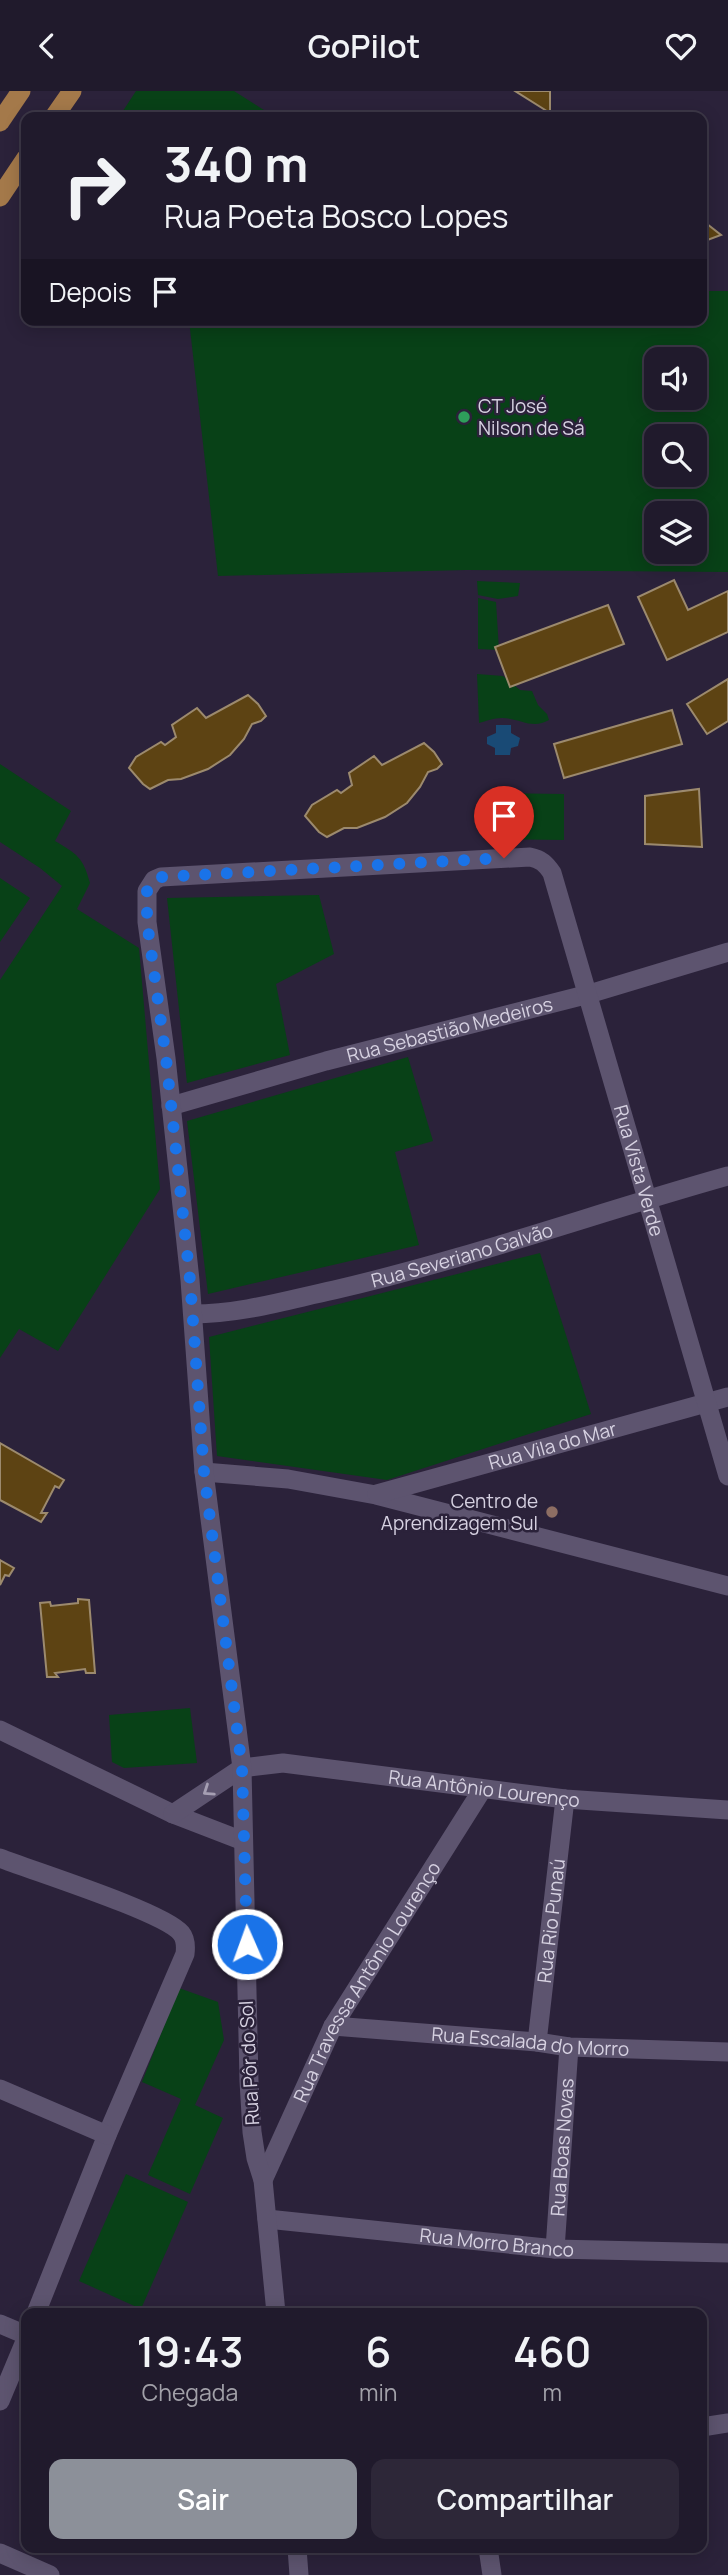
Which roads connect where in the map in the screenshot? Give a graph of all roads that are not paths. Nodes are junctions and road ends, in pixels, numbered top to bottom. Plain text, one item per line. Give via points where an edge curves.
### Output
1 (21, 91) edge
2 (72, 91) edge
3 (57, 112) edge
4 (0, 122) edge
5 (21, 166) edge
6 (0, 197) edge
7 (548, 866) joint
8 (728, 952) edge
9 (589, 995) junction
10 (171, 1107) junction
11 (728, 1176) edge
12 (646, 1199) junction
13 (193, 1314) junction
14 (728, 1397) edge
15 (706, 1403) junction
16 (204, 1472) junction
17 (728, 1476) edge
18 (376, 1495) junction
19 (728, 1586) edge
20 (0, 1730) edge
21 (242, 1768) junction
22 (482, 1790) junction
23 (565, 1799) junction
24 (728, 1810) edge
25 (173, 1814) junction
26 (243, 1841) junction
27 (0, 1859) edge
28 (333, 2026) junction
29 (537, 2042) junction
30 (569, 2047) junction
31 (728, 2052) edge
32 (0, 2089) edge
33 (107, 2135) junction
34 (263, 2180) junction
35 (267, 2219) junction
36 (555, 2249) junction
37 (728, 2253) edge
38 (38, 2308) edge
39 (276, 2308) edge
40 (0, 2324) edge
41 (21, 2334) edge
42 (21, 2349) edge
43 (0, 2401) edge
44 (728, 2423) edge
45 (707, 2426) edge
46 (0, 2553) edge
47 (297, 2553) edge
48 (489, 2553) edge
49 (50, 2575) edge
50 (299, 2575) edge
51 (492, 2575) edge

1 - 4 main road
2 - 3 main road
5 - 6 main road
7 - 9 street, Rua Vista Verde
7 - 10 street, Rua Pôr do Sol via 530,857 155,880 147,891 147,922
8 - 9 street, Rua Sebastião Medeiros
9 - 10 street, Rua Sebastião Medeiros via 326,1061
9 - 12 street, Rua Vista Verde
10 - 13 street, Rua Pôr do Sol
11 - 12 street, Rua Severiano Galvão
12 - 13 street, Rua Severiano Galvão via 482,1252 369,1282 252,1308
12 - 15 street, Rua Vista Verde
13 - 16 street, Rua Pôr do Sol
14 - 15 street, Rua Vila do Mar
15 - 17 street, Rua Vista Verde
15 - 18 street, Rua Vila do Mar
16 - 18 street via 288,1479
16 - 21 street, Rua Pôr do Sol
18 - 19 street
20 - 25 street
21 - 22 street, Rua Antônio Lourenço via 283,1763
21 -> 25 street
21 - 26 street, Rua Pôr do Sol
22 - 23 street, Rua Antônio Lourenço
22 - 28 street, Rua Travessa Antônio Lourenço
23 - 24 street, Rua Antônio Lourenço
23 - 29 street, Rua Rio Punaú
25 - 26 street
26 - 34 street, Rua Pôr do Sol via 249,2081 256,2158
27 - 33 street via 141,1910 167,1923 186,1944
28 - 29 street, Rua Escalada do Morro
28 - 34 street, Rua Travessa Antônio Lourenço
29 - 30 street, Rua Escalada do Morro
30 - 31 street, Rua Escalada do Morro
30 - 36 street, Rua Boas Novas
32 - 33 street
33 - 38 street
34 - 35 street, Rua Pôr do Sol
35 - 36 street, Rua Morro Branco
35 - 39 street, Rua Pôr do Sol
36 - 37 street, Rua Morro Branco
40 - 41 street
42 - 43 street
44 - 45 street
46 - 49 street
47 - 50 street
48 - 51 street

